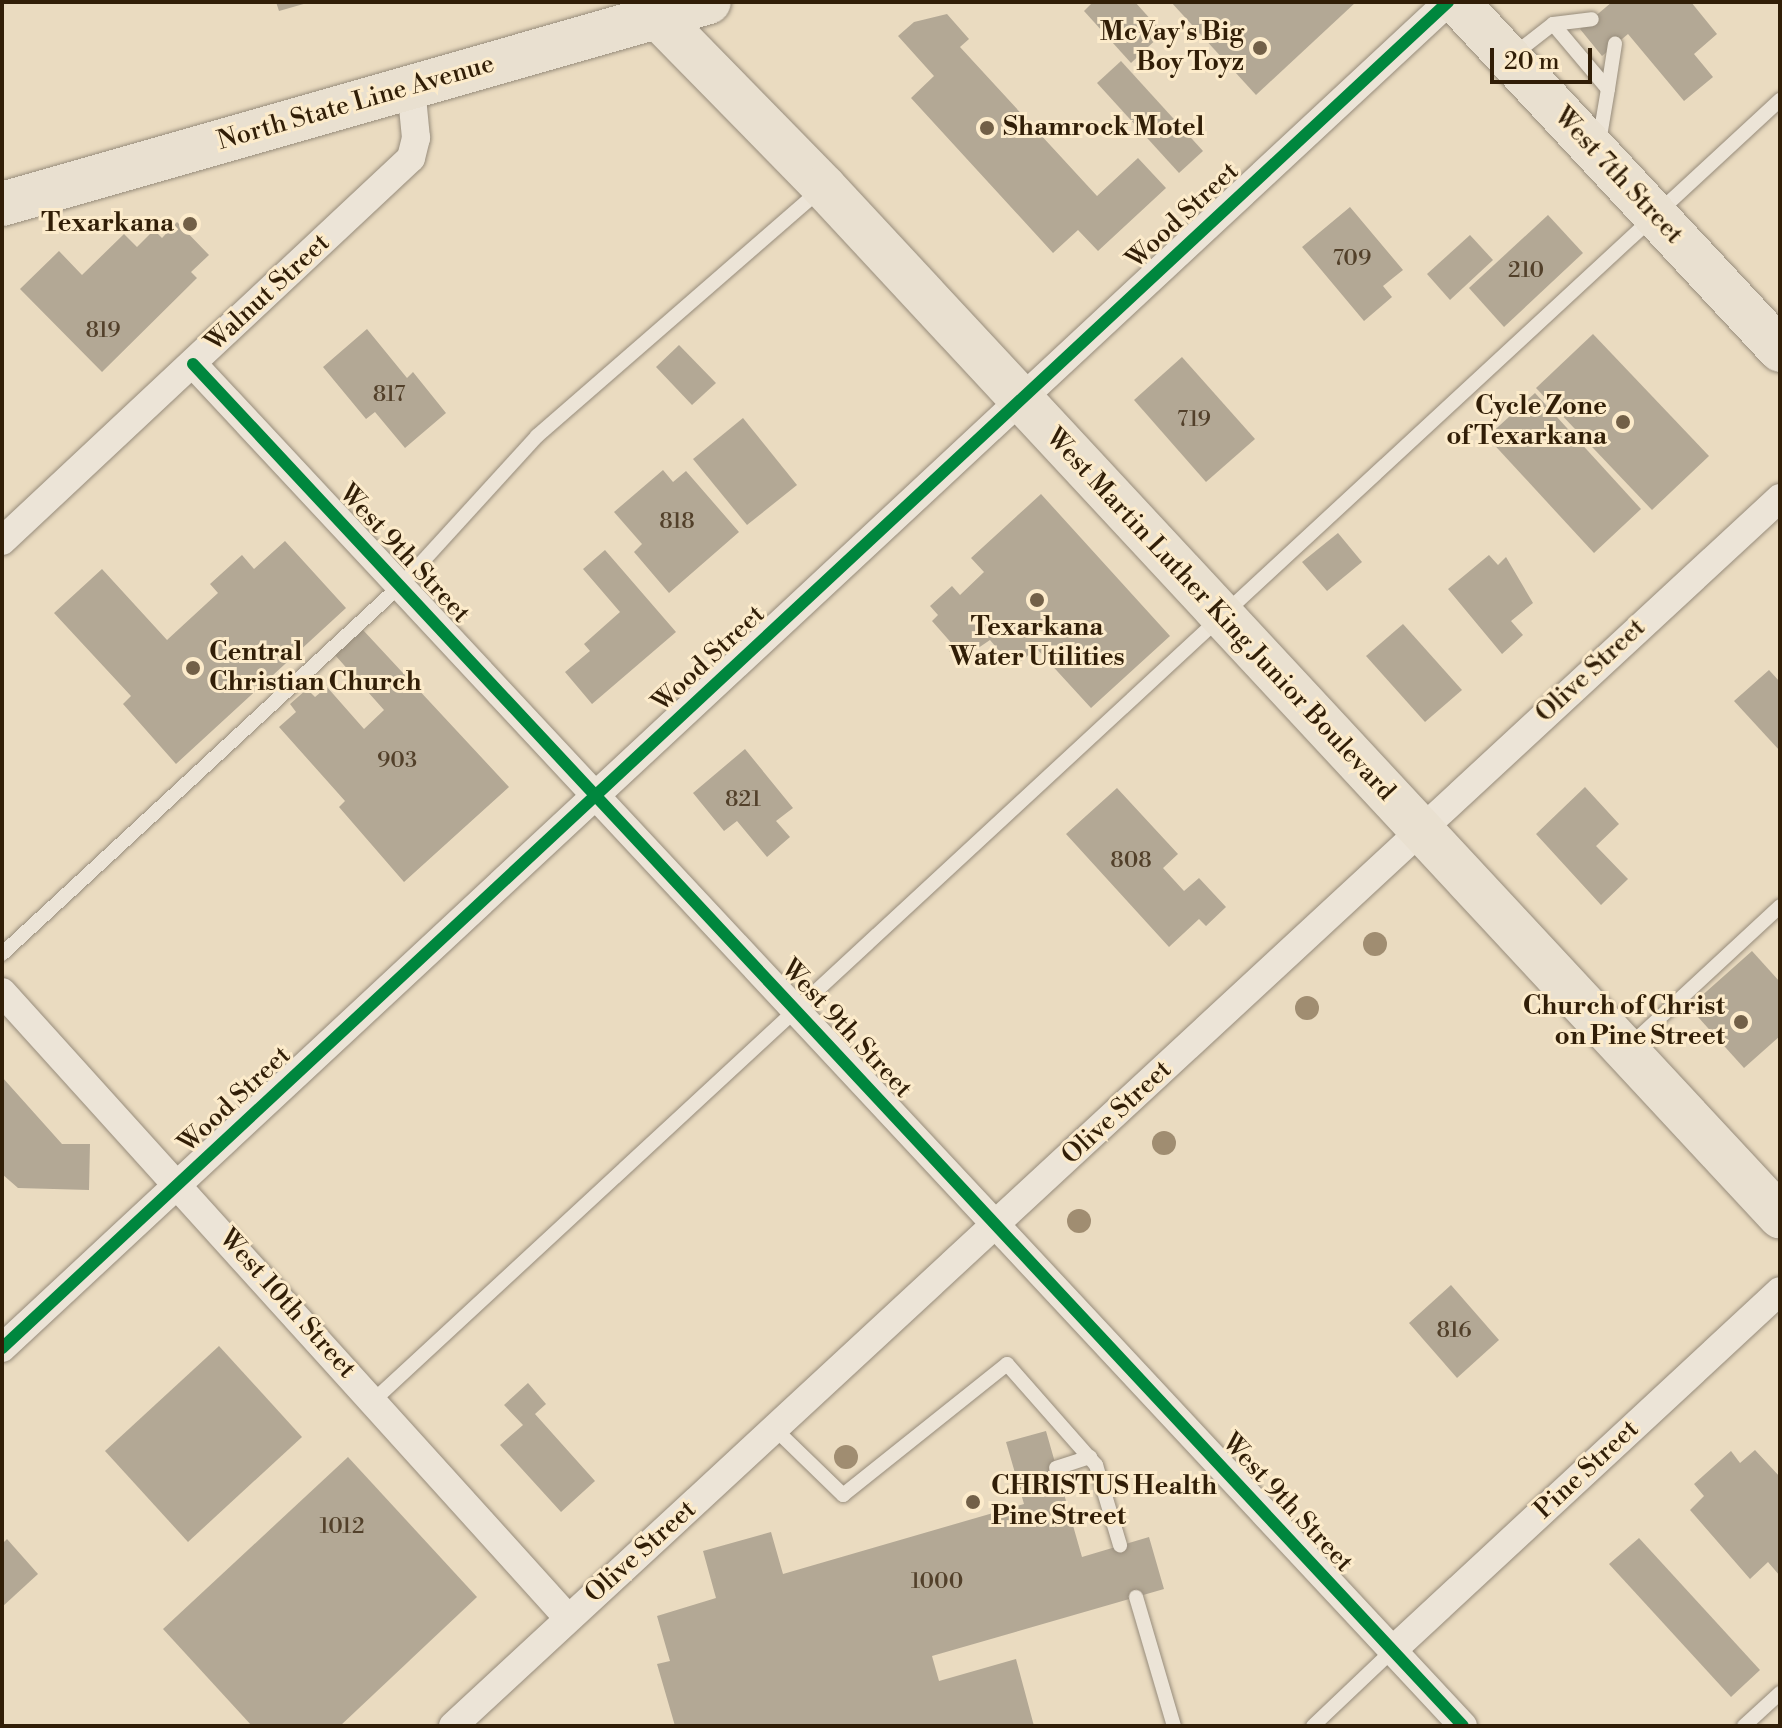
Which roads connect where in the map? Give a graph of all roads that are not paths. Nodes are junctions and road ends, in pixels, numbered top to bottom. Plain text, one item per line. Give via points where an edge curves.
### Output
1 (709, 2) edge
2 (1448, 2) edge
3 (1457, 2) edge
4 (651, 9) edge
5 (1592, 19) dead end
6 (1553, 24) junction
7 (1615, 44) dead end
8 (1509, 59) junction
9 (411, 87) junction
10 (1608, 89) junction
11 (1780, 100) edge
12 (1597, 154) junction
13 (824, 187) junction
14 (2, 204) edge
15 (1656, 218) junction
16 (1780, 350) edge
17 (193, 364) junction
18 (1019, 398) junction
19 (1780, 498) edge
20 (2, 541) edge
21 (402, 584) junction
22 (1220, 612) junction
23 (599, 794) junction
24 (1418, 831) junction
25 (1780, 906) edge
26 (2, 954) edge
27 (2, 992) edge
28 (795, 1006) junction
29 (1625, 1050) junction
30 (178, 1182) junction
31 (1780, 1216) edge
32 (997, 1226) junction
33 (1780, 1291) edge
34 (2, 1348) edge
35 (374, 1400) junction
36 (775, 1429) junction
37 (1090, 1457) junction
38 (1056, 1468) dead end
39 (1120, 1545) dead end
40 (1136, 1597) dead end
41 (568, 1618) junction
42 (1394, 1649) junction
43 (1780, 1693) edge
44 (453, 1726) edge
45 (1174, 1726) edge
46 (1313, 1726) edge
47 (1463, 1726) edge
48 (1744, 1726) edge

1 - 4 main road, North State Line Avenue
2 - 18 street, Wood Street
3 - 8 main road, West 7th Street
4 - 9 main road, North State Line Avenue
4 - 13 main road, West Martin Luther King Junior Boulevard
5 - 6 lane
6 - 8 lane
6 - 10 lane
7 - 10 lane
8 - 12 main road, West 7th Street
9 - 14 main road, North State Line Avenue
9 - 17 street, Walnut Street via 416,138 411,158
10 - 12 lane
11 - 15 lane
12 - 15 main road, West 7th Street
13 - 18 main road, West Martin Luther King Junior Boulevard
13 - 21 lane via 537,436
15 - 16 main road, West 7th Street
15 - 22 lane
17 - 20 street, Walnut Street
17 - 21 street, West 9th Street
18 - 22 main road, West Martin Luther King Junior Boulevard
18 - 23 street, Wood Street
19 - 24 street, Olive Street
21 - 23 street, West 9th Street
21 - 26 lane
22 - 24 main road, West Martin Luther King Junior Boulevard
22 - 28 lane
23 - 28 street, West 9th Street
23 - 30 street, Wood Street
24 - 29 main road, West Martin Luther King Junior Boulevard
24 - 32 street, Olive Street
25 - 29 lane
27 - 30 street, West 10th Street
28 - 32 street, West 9th Street
28 - 35 lane
29 - 31 main road, West Martin Luther King Junior Boulevard
30 - 34 street, Wood Street
30 - 35 street, West 10th Street
32 - 36 street, Olive Street
32 - 42 street, West 9th Street
33 - 42 street, Pine Street
35 - 41 street, West 10th Street
36 - 37 lane via 843,1495 1003,1363
36 - 41 street, Olive Street
37 - 38 lane
37 - 39 lane
40 - 45 lane
41 - 44 street, Olive Street
42 - 46 lane
42 - 47 street, West 9th Street
43 - 48 lane

